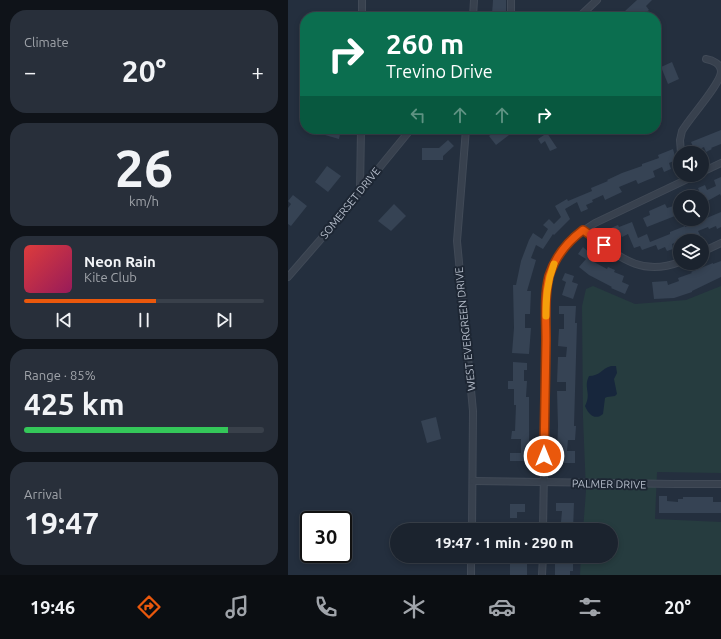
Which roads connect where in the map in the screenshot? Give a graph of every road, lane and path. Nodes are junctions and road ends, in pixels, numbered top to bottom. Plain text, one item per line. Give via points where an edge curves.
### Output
1 (362, 0) edge
2 (474, 0) edge
3 (511, 0) edge
4 (597, 0) edge
5 (362, 12) edge
6 (473, 12) edge
7 (511, 12) edge
8 (584, 12) edge
9 (706, 58) dead end
10 (361, 134) edge
11 (408, 134) edge
12 (466, 134) edge
13 (680, 146) edge
14 (721, 163) edge
15 (709, 169) edge
16 (681, 182) edge
17 (360, 191) junction
18 (583, 230) junction
19 (721, 243) edge
20 (709, 249) edge
21 (673, 264) edge
22 (288, 277) edge
23 (473, 481) junction
24 (544, 483) junction
25 (721, 484) edge
26 (472, 523) edge
27 (543, 523) edge
28 (472, 563) edge
29 (543, 563) edge
30 (471, 575) edge
31 (542, 575) edge

1 - 5 street
2 - 6 street
3 - 7 street
4 - 8 street
9 - 13 street via 718,65 719,78 682,131
10 - 17 street
11 - 17 street, SOMERSET DRIVE
12 - 23 street, WEST EVERGREEN DRIVE via 457,241 473,411
14 - 15 street
16 - 18 street
17 - 22 street, SOMERSET DRIVE
18 - 21 street via 636,265 661,267
18 - 24 street via 559,254 549,276
19 - 20 street
23 - 24 street, PALMER DRIVE
23 - 26 street, WEST EVERGREEN DRIVE
24 - 25 street, PALMER DRIVE
24 - 27 street
28 - 30 street
29 - 31 street

